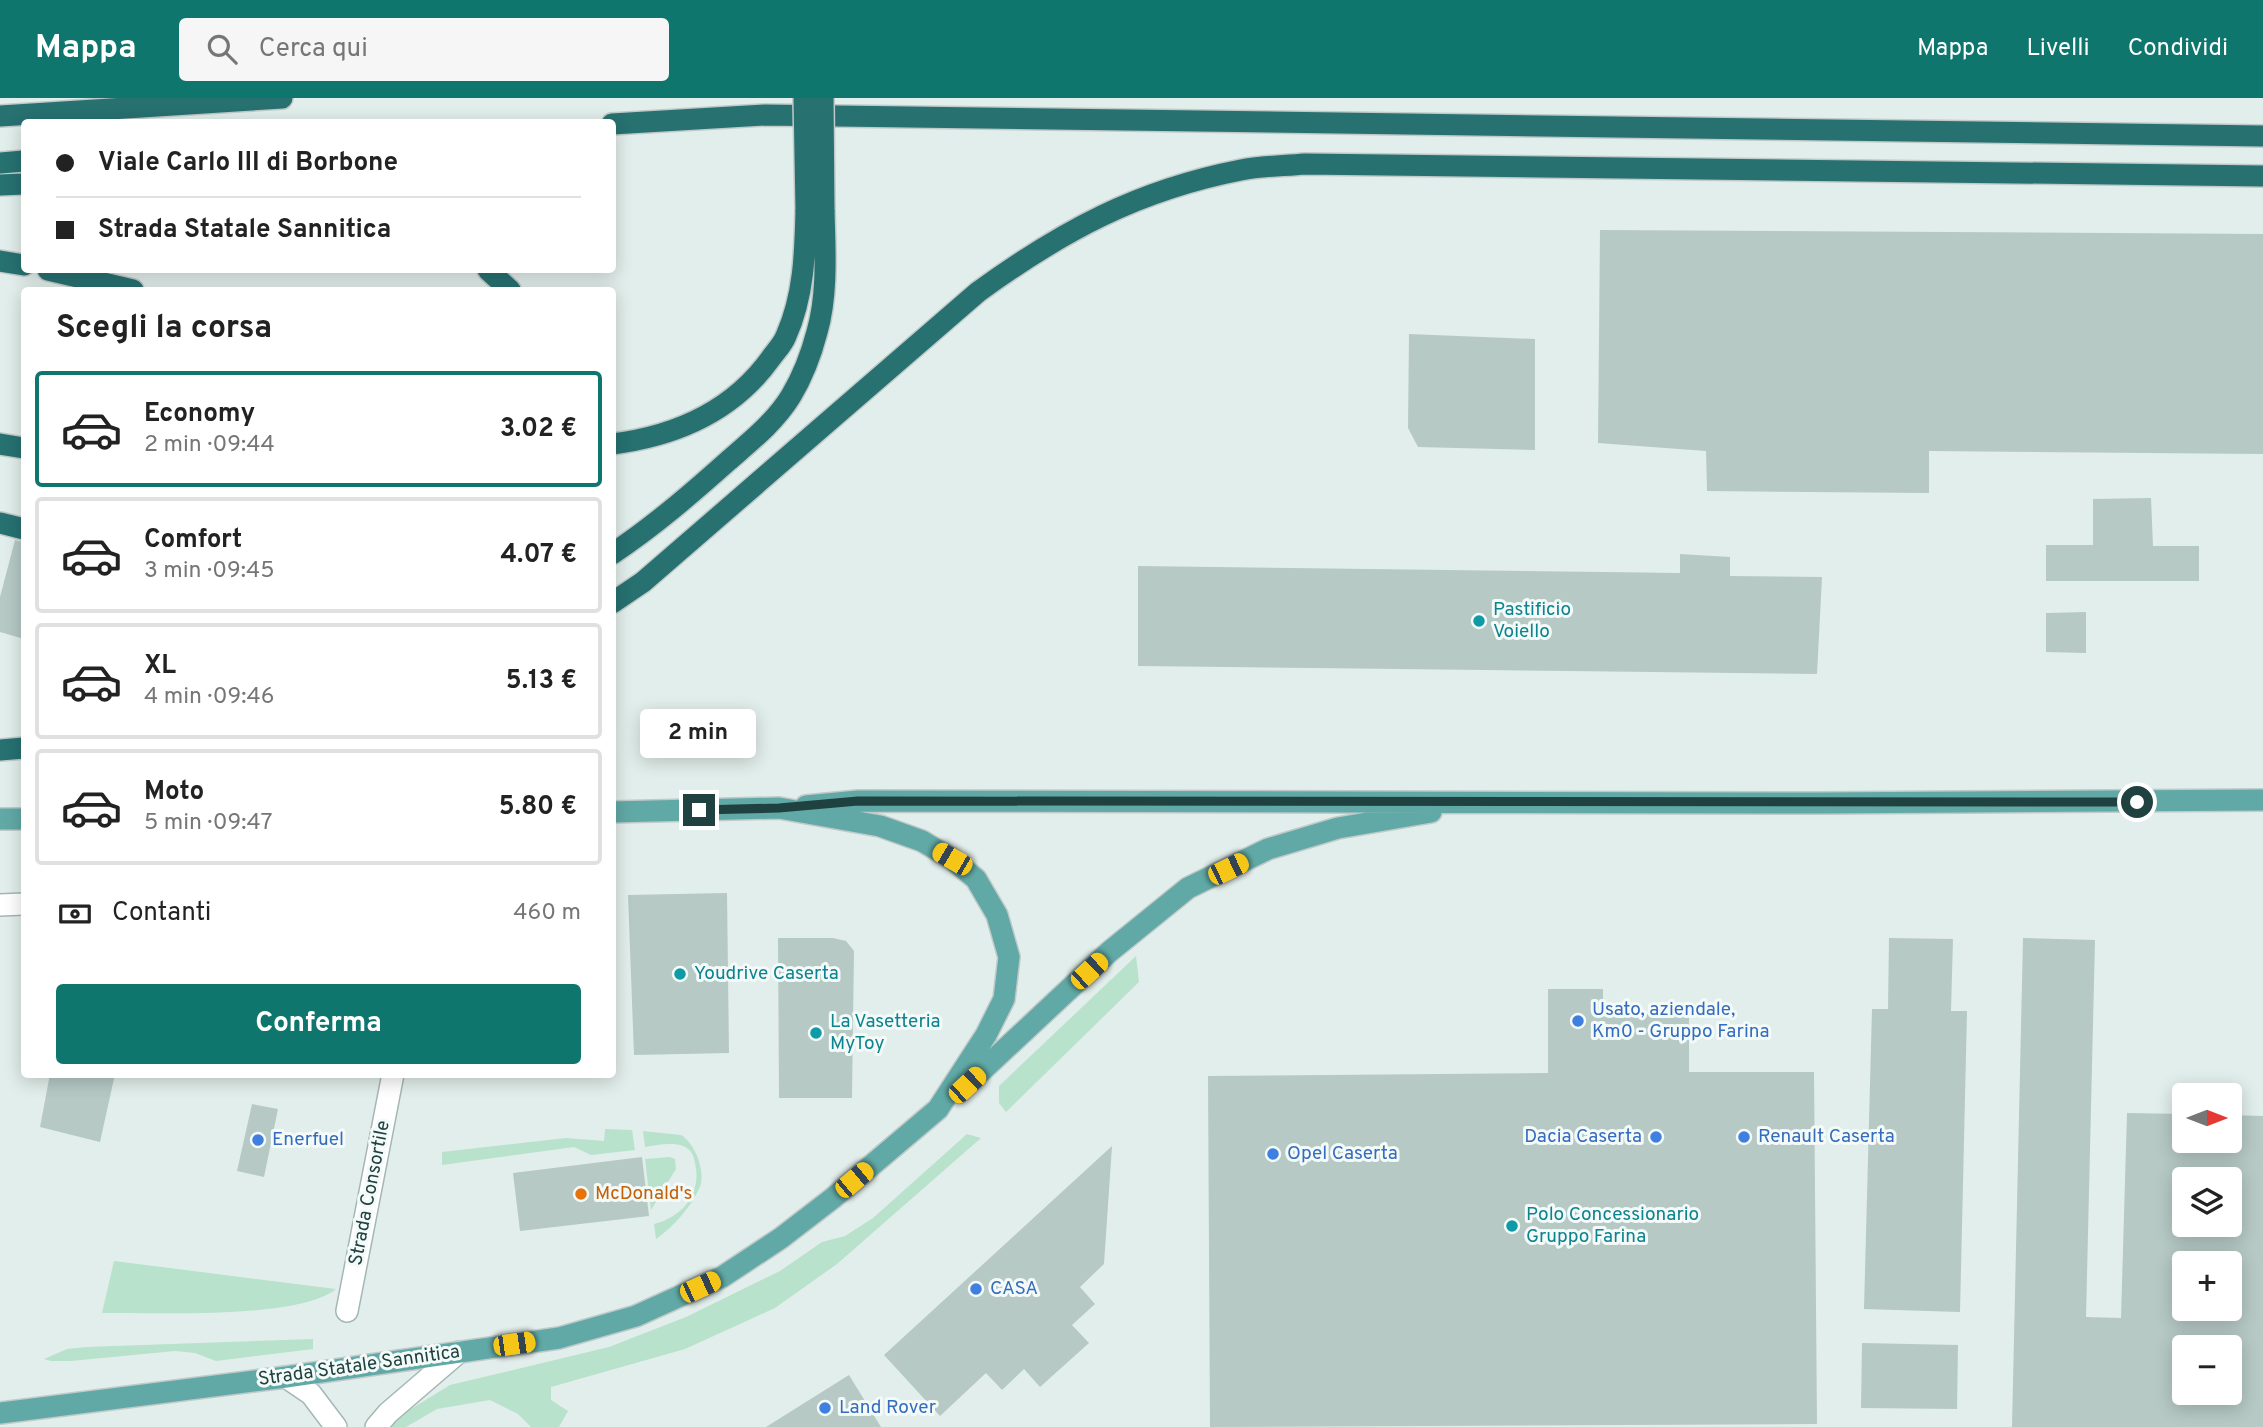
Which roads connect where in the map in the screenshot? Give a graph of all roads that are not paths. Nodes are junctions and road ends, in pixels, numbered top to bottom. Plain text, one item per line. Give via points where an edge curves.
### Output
1 (282, 98) edge
2 (804, 98) edge
3 (822, 98) edge
4 (0, 116) edge
5 (616, 124) edge
6 (2263, 136) edge
7 (21, 161) edge
8 (0, 163) edge
9 (2263, 176) edge
10 (21, 184) edge
11 (0, 185) edge
12 (815, 210) junction
13 (0, 261) edge
14 (21, 264) edge
15 (61, 273) edge
16 (491, 273) edge
17 (120, 287) edge
18 (507, 287) edge
19 (616, 443) edge
20 (0, 444) edge
21 (21, 448) edge
22 (0, 523) edge
23 (21, 528) edge
24 (616, 551) edge
25 (616, 600) edge
26 (21, 748) edge
27 (0, 750) edge
28 (2263, 800) edge
29 (2217, 801) junction
30 (1498, 803) junction
31 (2263, 806) edge
32 (779, 808) junction
33 (616, 812) edge
34 (0, 819) edge
35 (21, 819) edge
36 (21, 904) edge
37 (0, 905) edge
38 (392, 1078) edge
39 (938, 1109) junction
40 (347, 1311) dead end
41 (459, 1352) junction
42 (286, 1377) junction
43 (0, 1413) edge
44 (337, 1427) edge
45 (376, 1427) edge

1 - 4 highway
2 - 12 highway, bridge
3 - 12 highway, bridge
5 - 6 highway via 765,115
7 - 8 highway
9 - 25 highway via 1305,164 1244,169 1194,181 1124,205 1073,229 978,292 643,582
10 - 11 highway
12 - 19 highway via 799,297 786,338 762,371 734,399 697,422 647,439
12 - 24 highway via 825,272 818,329 806,368 790,398 769,425 697,489
13 - 14 highway
15 - 17 highway
16 - 18 highway
20 - 21 highway
22 - 23 highway
26 - 27 highway
28 - 29 main road
29 - 30 main road
29 - 31 main road
30 - 32 main road via 858,801
30 - 39 main road via 1338,828 1268,849 1188,888 1110,952
32 - 33 main road, Strada Statale Sannitica
32 - 39 main road, Strada Statale Sannitica via 880,826 922,841 976,879 997,915 1009,957 1004,999
34 - 35 main road
36 - 37 street
38 - 40 street, Strada Consortile
39 - 41 main road, Strada Statale Sannitica via 823,1206 722,1277 636,1316 559,1338
41 - 42 main road, Strada Statale Sannitica
41 - 45 street
42 - 43 main road, Strada Statale Sannitica
42 - 44 street via 311,1394

